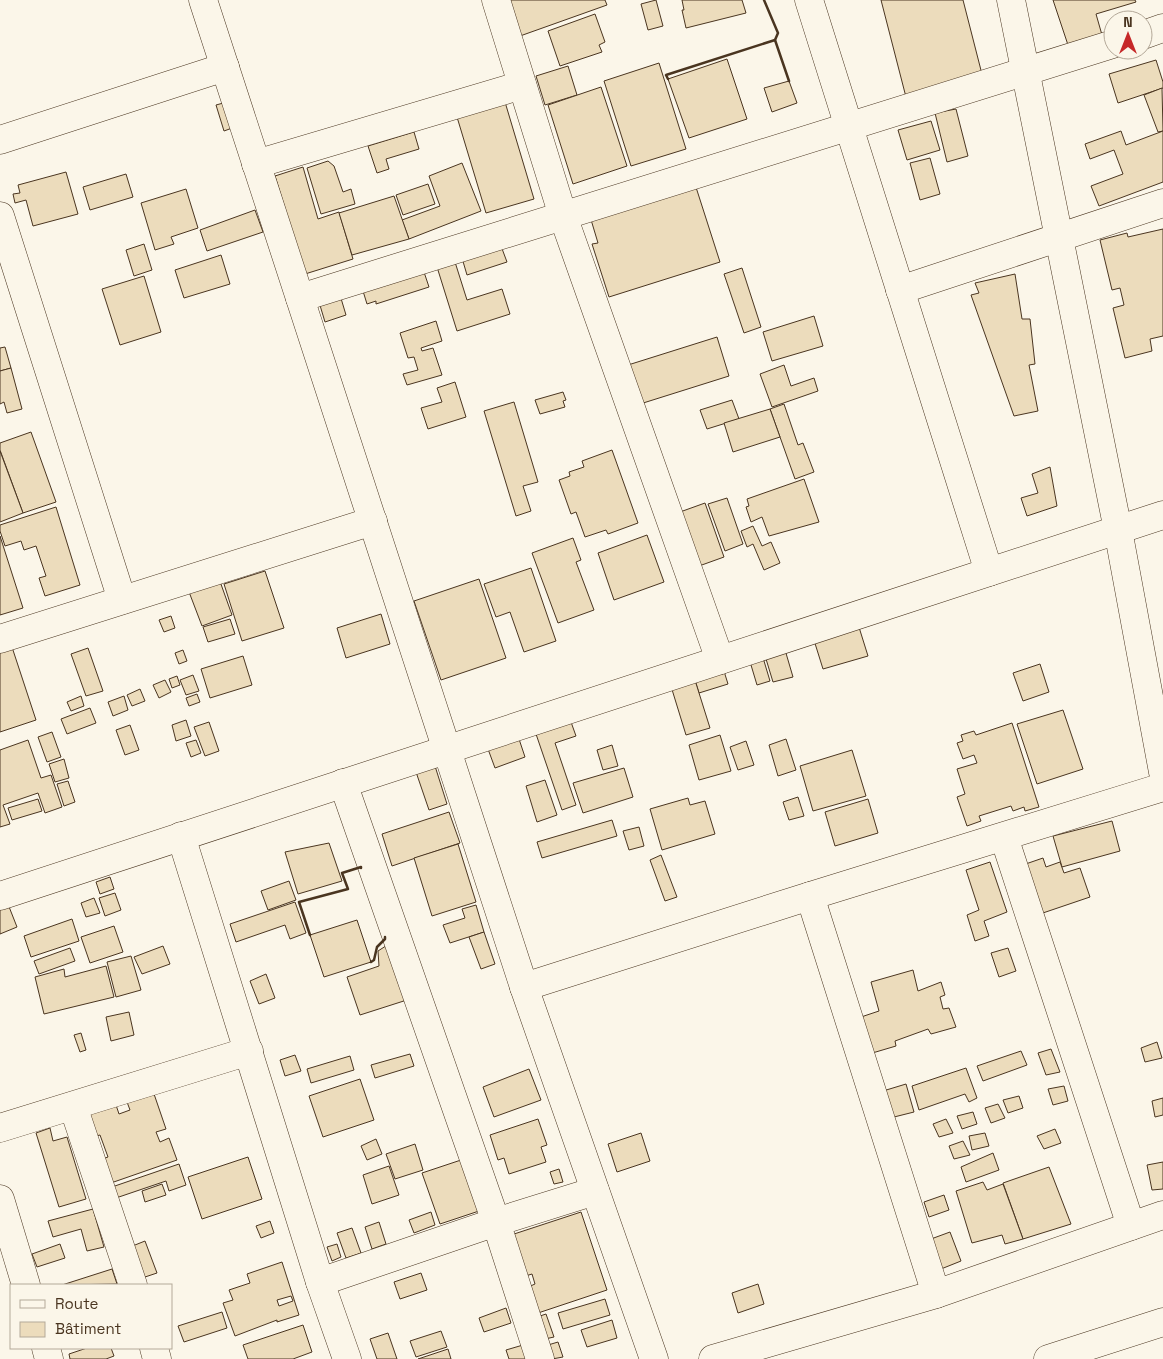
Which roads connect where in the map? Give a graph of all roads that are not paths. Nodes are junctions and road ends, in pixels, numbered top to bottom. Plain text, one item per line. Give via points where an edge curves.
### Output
1 (203, 0) edge
2 (496, 0) edge
3 (808, 0) edge
4 (1011, 0) edge
5 (1103, 47) edge
6 (225, 67) junction
7 (1025, 72) junction
8 (522, 85) junction
9 (849, 127) junction
10 (0, 140) edge
11 (256, 164) junction
12 (1163, 203) edge
13 (0, 216) edge
14 (563, 216) junction
15 (1057, 237) junction
16 (900, 290) junction
17 (300, 298) junction
18 (1163, 515) edge
19 (373, 521) junction
20 (1118, 530) junction
21 (989, 572) junction
22 (122, 600) junction
23 (0, 639) edge
24 (720, 660) junction
25 (447, 749) junction
26 (1163, 772) edge
27 (344, 783) junction
28 (1163, 787) edge
29 (181, 836) junction
30 (1004, 837) junction
31 (0, 896) edge
32 (810, 896) junction
33 (524, 987) junction
34 (249, 1051) junction
35 (73, 1106) junction
36 (0, 1128) edge
37 (595, 1191) junction
38 (0, 1199) edge
39 (1163, 1215) edge
40 (496, 1222) junction
41 (1131, 1226) junction
42 (320, 1282) junction
43 (26, 1284) edge
44 (133, 1284) edge
45 (936, 1294) junction
46 (1163, 1322) edge
47 (347, 1359) edge
48 (540, 1359) edge
49 (654, 1359) edge
50 (713, 1359) edge
51 (1048, 1359) edge

1 - 6 street
2 - 8 street
3 - 9 street
4 - 7 street
5 - 7 street
6 - 10 street
6 - 11 street
7 - 9 street
7 - 15 street
8 - 11 street
8 - 14 street
9 - 14 street
9 - 16 street
11 - 17 street
12 - 15 street
13 - 22 street
14 - 17 street
14 - 24 street
15 - 16 street
15 - 20 street
16 - 21 street
17 - 19 street
18 - 20 street
19 - 22 street
19 - 25 street
20 - 21 street
20 - 26 street
21 - 24 street
22 - 23 street
24 - 25 street
25 - 27 street
25 - 33 street
27 - 29 street
27 - 40 street
28 - 30 street
29 - 31 street
29 - 34 street
30 - 32 street
30 - 41 street
32 - 33 street
32 - 45 street
33 - 37 street
34 - 35 street
34 - 42 street
35 - 36 street
35 - 44 street
37 - 40 street
37 - 49 street
38 - 43 street
39 - 41 street
40 - 42 street
40 - 48 street
41 - 45 street
42 - 47 street
45 - 50 street
46 - 51 street

